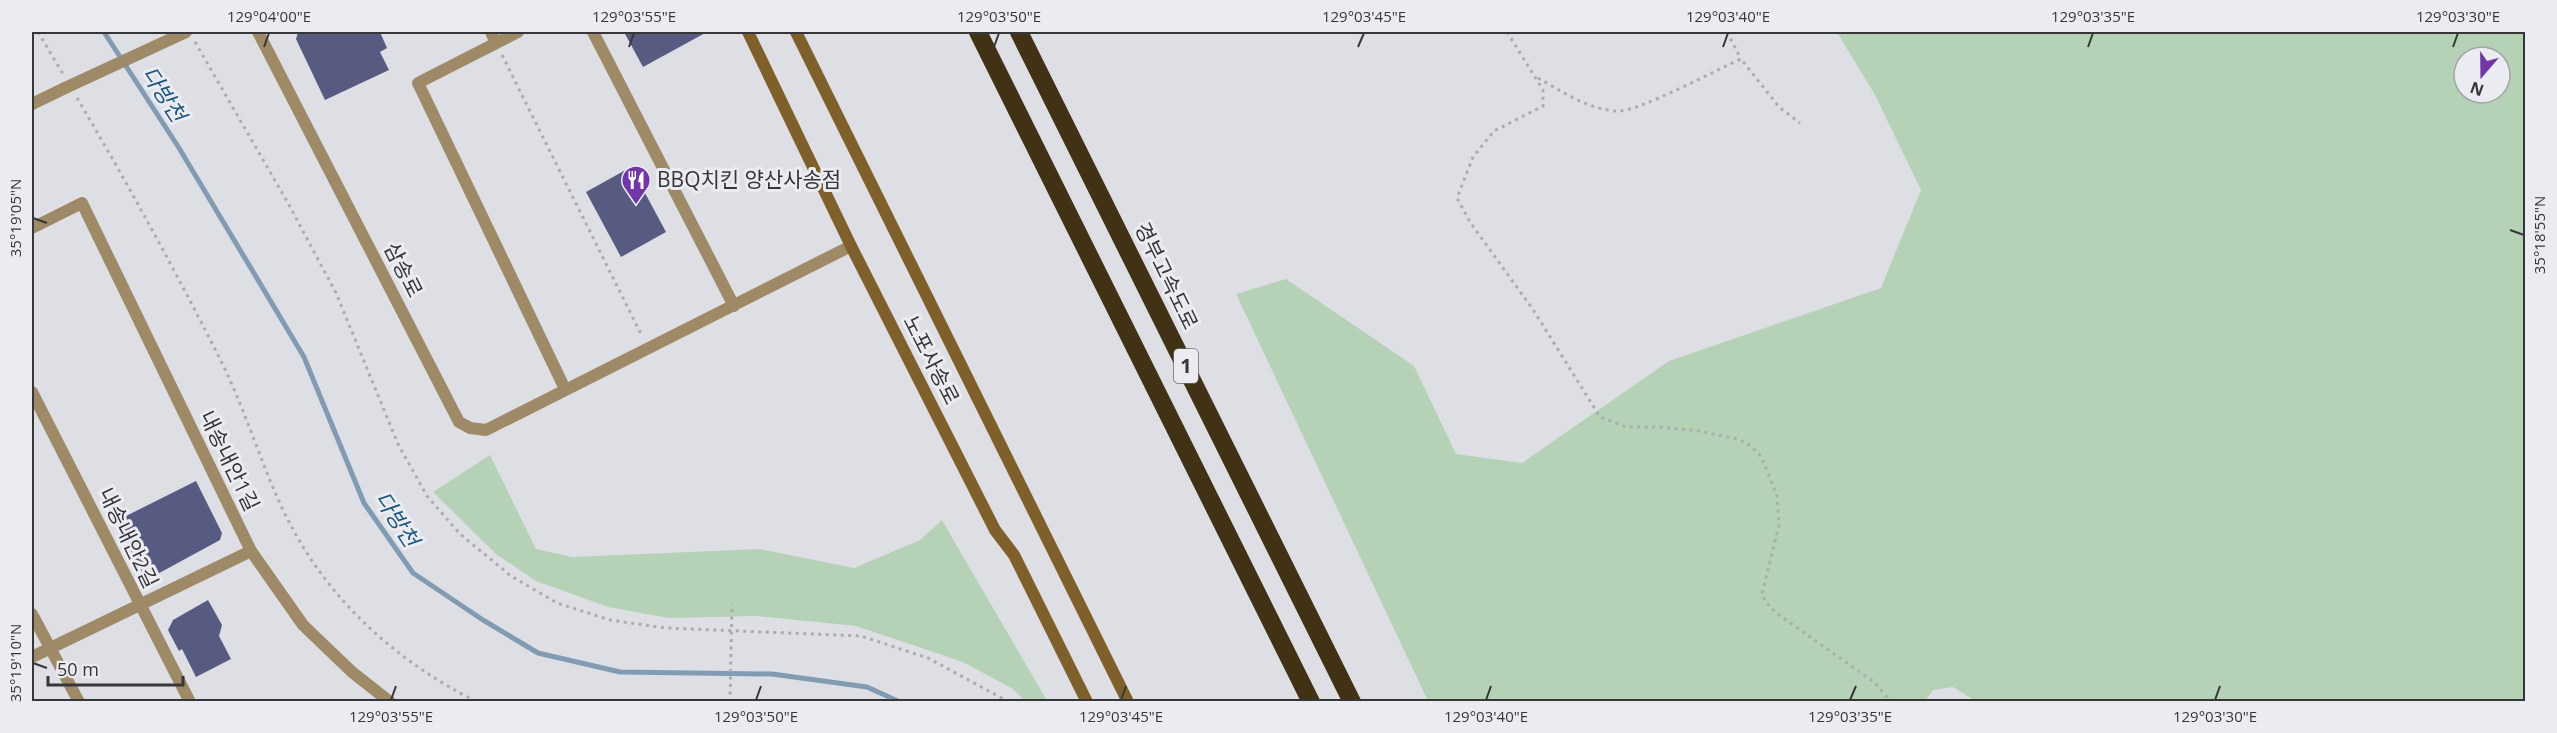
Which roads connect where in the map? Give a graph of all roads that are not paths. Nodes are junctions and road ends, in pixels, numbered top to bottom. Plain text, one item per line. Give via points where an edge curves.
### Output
1 (258, 32) edge
2 (518, 32) edge
3 (593, 32) edge
4 (748, 32) edge
5 (796, 32) edge
6 (978, 32) edge
7 (1019, 32) edge
8 (190, 37) edge
9 (493, 37) edge
10 (32, 104) edge
11 (32, 228) edge
12 (851, 246) junction
13 (734, 306) junction
14 (565, 389) junction
15 (32, 392) edge
16 (251, 551) junction
17 (139, 604) junction
18 (32, 614) edge
19 (51, 648) junction
20 (32, 657) edge
21 (80, 702) edge
22 (190, 702) edge
23 (390, 702) edge
24 (1087, 702) edge
25 (1128, 702) edge
26 (1311, 702) edge
27 (1352, 702) edge

1 - 14 street, 삼송로 via 459,422 486,430
2 - 9 street
3 - 13 street
4 - 12 main road, 노포사송로
5 - 25 main road, 노포사송로
6 - 26 highway, 1
7 - 27 highway, 경부고속도로 / 1
8 - 10 street, bridge
9 - 14 street via 418,83
11 - 16 street, 내송내안1길 via 82,203
12 - 13 street, 삼송로
12 - 24 main road, 노포사송로
13 - 14 street, 삼송로
15 - 17 street, 내송내안2길
16 - 17 street
16 - 23 street, 내송내안1길 via 303,625
17 - 19 street
17 - 22 street, 내송내안2길
18 - 19 street
19 - 20 street
19 - 21 street

